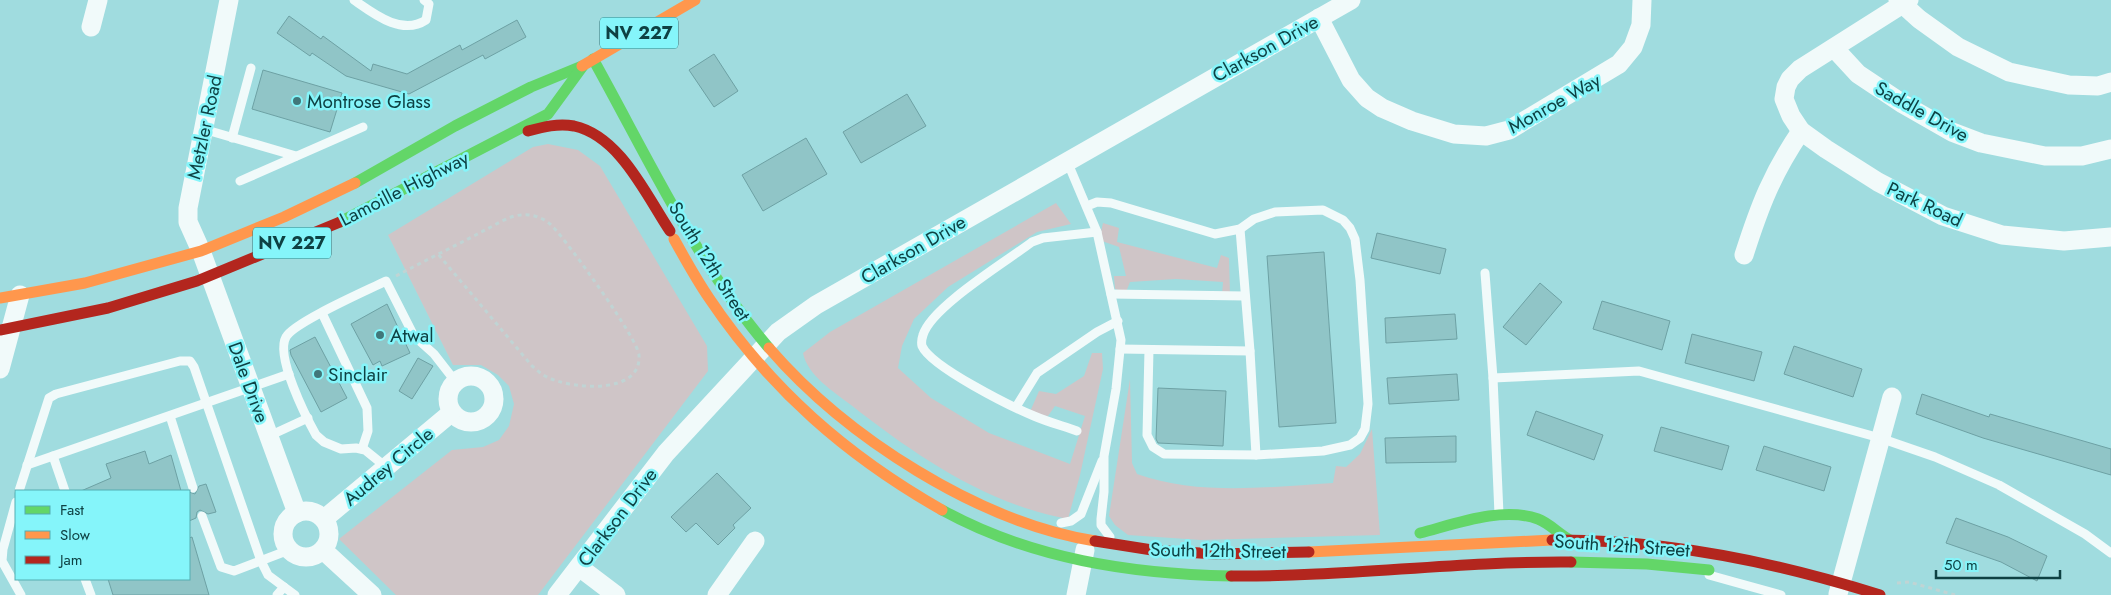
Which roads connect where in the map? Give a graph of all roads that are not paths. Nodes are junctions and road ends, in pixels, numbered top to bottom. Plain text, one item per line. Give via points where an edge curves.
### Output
1 (98, 0) edge
2 (230, 0) edge
3 (424, 0) edge
4 (695, 0) edge
5 (1351, 0) edge
6 (1642, 0) edge
7 (356, 1) edge
8 (1903, 1) edge
9 (1319, 18) junction
10 (90, 27) dead end
11 (1834, 48) junction
12 (593, 59) junction
13 (583, 66) junction
14 (251, 68) dead end
15 (2111, 82) edge
16 (607, 110) dead end
17 (363, 127) dead end
18 (203, 129) junction
19 (1801, 131) junction
20 (232, 138) junction
21 (625, 144) dead end
22 (2111, 149) edge
23 (296, 156) junction
24 (1067, 160) junction
25 (442, 168) junction
26 (240, 181) dead end
27 (1087, 206) junction
28 (1240, 229) junction
29 (670, 231) junction
30 (1097, 232) junction
31 (2111, 237) edge
32 (201, 251) junction
33 (1744, 254) dead end
34 (1485, 273) dead end
35 (210, 276) junction
36 (1111, 294) junction
37 (20, 295) junction
38 (1245, 296) junction
39 (0, 298) edge
40 (322, 313) junction
41 (1118, 321) junction
42 (6, 329) edge
43 (767, 345) junction
44 (1120, 349) junction
45 (1149, 350) junction
46 (1250, 351) junction
47 (754, 360) junction
48 (0, 369) edge
49 (289, 374) junction
50 (1493, 378) junction
51 (455, 381) junction
52 (250, 388) junction
53 (1892, 397) dead end
54 (206, 403) junction
55 (1016, 407) junction
56 (451, 412) junction
57 (170, 416) junction
58 (308, 418) junction
59 (1078, 431) dead end
60 (269, 436) junction
61 (1880, 438) junction
62 (362, 449) junction
63 (1256, 455) junction
64 (53, 456) junction
65 (1104, 456) junction
66 (27, 465) junction
67 (386, 467) junction
68 (192, 488) dead end
69 (19, 490) edge
70 (65, 490) edge
71 (15, 505) edge
72 (297, 513) junction
73 (202, 516) dead end
74 (1499, 516) junction
75 (324, 519) junction
76 (1034, 525) junction
77 (1570, 540) junction
78 (755, 541) dead end
79 (1086, 541) junction
80 (1393, 546) junction
81 (1, 548) edge
82 (1128, 548) junction
83 (289, 550) junction
84 (323, 550) junction
85 (2111, 553) edge
86 (261, 560) junction
87 (1083, 562) junction
88 (1677, 566) junction
89 (579, 567) junction
90 (85, 580) edge
91 (284, 587) junction
92 (1791, 587) dead end
93 (1839, 589) edge
94 (21, 595) edge
95 (91, 595) edge
96 (277, 595) edge
97 (295, 595) edge
98 (372, 595) edge
99 (557, 595) edge
100 (616, 595) edge
101 (717, 595) edge
102 (1076, 595) edge
103 (1781, 595) edge
104 (1880, 595) edge

1 - 10 street
2 - 18 street, Metzler Road
3 - 7 lane via 429,4 426,20 410,26 380,18
4 - 12 main road, Lamoille Highway / NV 227
5 - 9 street, Clarkson Drive
6 - 9 street, Monroe Way via 1641,25 1633,47 1619,64 1509,130 1486,136 1454,134 1382,108 1351,80
8 - 11 street
8 - 15 street via 1958,47 2009,72 2069,85 2098,86
9 - 24 street, Clarkson Drive
11 - 19 street, Park Road via 1800,69 1786,87 1784,99 1790,116
11 - 22 street, Saddle Drive via 1858,74 1944,127 1974,140 2045,156 2082,156
12 - 13 main road, Lamoille Highway / NV 227
12 - 43 main road, South 12th Street via 700,252
13 - 16 main road
13 - 25 main road, Lamoille Highway / NV 227 via 548,114
13 - 32 main road, Lamoille Highway / NV 227 via 531,87 455,126 362,180
14 - 20 lane
17 - 23 lane
18 - 20 lane
18 - 32 street, Metzler Road via 191,187 188,222
19 - 31 street, Park Road via 1878,182 1943,216 1972,226 2033,239 2064,241
19 - 33 street via 1781,160 1762,200
20 - 23 lane
21 - 29 main road, South 12th Street
23 - 26 lane
24 - 27 lane
24 - 43 street, Clarkson Drive via 816,305 781,330
25 - 29 main road via 525,132 556,125 577,126 593,132 609,145
25 - 35 main road, Lamoille Highway / NV 227 via 292,244
27 - 28 lane via 1097,202 1111,203 1215,234
27 - 30 lane
28 - 38 lane
28 - 63 lane via 1254,219 1275,212 1323,210 1333,213 1350,228 1360,280 1368,404 1365,429 1360,438 1350,445 1323,451
29 - 47 main road, South 12th Street via 709,301
30 - 36 lane
30 - 55 lane via 1032,242 940,310 923,333 923,347 933,357
32 - 35 street, Dale Drive
32 - 37 main road, Lamoille Highway / NV 227 via 85,283
34 - 50 lane
35 - 42 main road, Lamoille Highway / NV 227 via 108,308
35 - 52 street, Dale Drive
36 - 38 lane
36 - 41 lane
37 - 39 main road, Lamoille Highway / NV 227
37 - 42 street
38 - 46 lane
40 - 49 lane via 285,338 283,350
40 - 51 lane via 386,281 414,336 434,354
40 - 62 lane via 367,408 368,431
41 - 44 lane
41 - 55 lane via 1037,373
42 - 48 street
43 - 47 street, Clarkson Drive
43 - 76 main road, South 12th Street via 824,404 896,459 940,485
44 - 45 lane
44 - 65 lane
45 - 46 lane
45 - 63 lane via 1148,435 1153,447 1164,454
46 - 63 lane
47 - 87 main road, South 12th Street via 828,434 905,489 997,534
47 - 89 street, Clarkson Drive via 666,453
49 - 52 lane
49 - 58 lane
50 - 61 lane via 1639,371
50 - 74 lane
51 - 56 street, Audrey Circle via 447,400
51 - 56 street, Audrey Circle via 470,375 485,380 494,394 494,402 487,416 473,423 464,422
52 - 54 lane
52 - 60 street, Dale Drive
53 - 61 street
54 - 57 lane
54 - 66 lane via 193,363 186,360 56,394 50,398
54 - 86 lane
55 - 59 lane
56 - 67 street, Audrey Circle
57 - 64 lane
57 - 68 lane
58 - 60 lane
58 - 62 lane via 316,435 324,442 341,449
60 - 72 street, Dale Drive
61 - 85 lane via 1935,457 1999,485 2085,534
61 - 93 street
62 - 67 lane
64 - 66 lane
64 - 70 lane
65 - 76 lane via 1077,518 1062,523
65 - 82 lane via 1101,525 1110,538
66 - 69 lane
67 - 75 street, Audrey Circle
71 - 81 lane
72 - 75 street via 312,512
72 - 83 street via 283,529 284,544
73 - 86 lane via 221,567 234,571
74 - 77 main road via 1534,518
74 - 80 main road via 1413,534
75 - 84 street via 329,538
76 - 79 main road, South 12th Street
77 - 80 main road, South 12th Street via 1465,541
77 - 93 main road, South 12th Street via 1702,551 1760,562
78 - 101 street
79 - 82 main road, South 12th Street
79 - 87 street
80 - 82 main road, South 12th Street via 1215,554
81 - 94 lane via 2,561
83 - 84 street via 302,557 317,555
83 - 86 lane
84 - 98 street
86 - 91 lane via 268,575
87 - 88 main road, South 12th Street via 1162,573 1230,576 1495,563
87 - 102 street
88 - 92 main road, South 12th Street
88 - 103 lane
89 - 99 street, Clarkson Drive
89 - 100 street
90 - 95 lane
91 - 96 lane
91 - 97 lane
93 - 104 main road, South 12th Street

